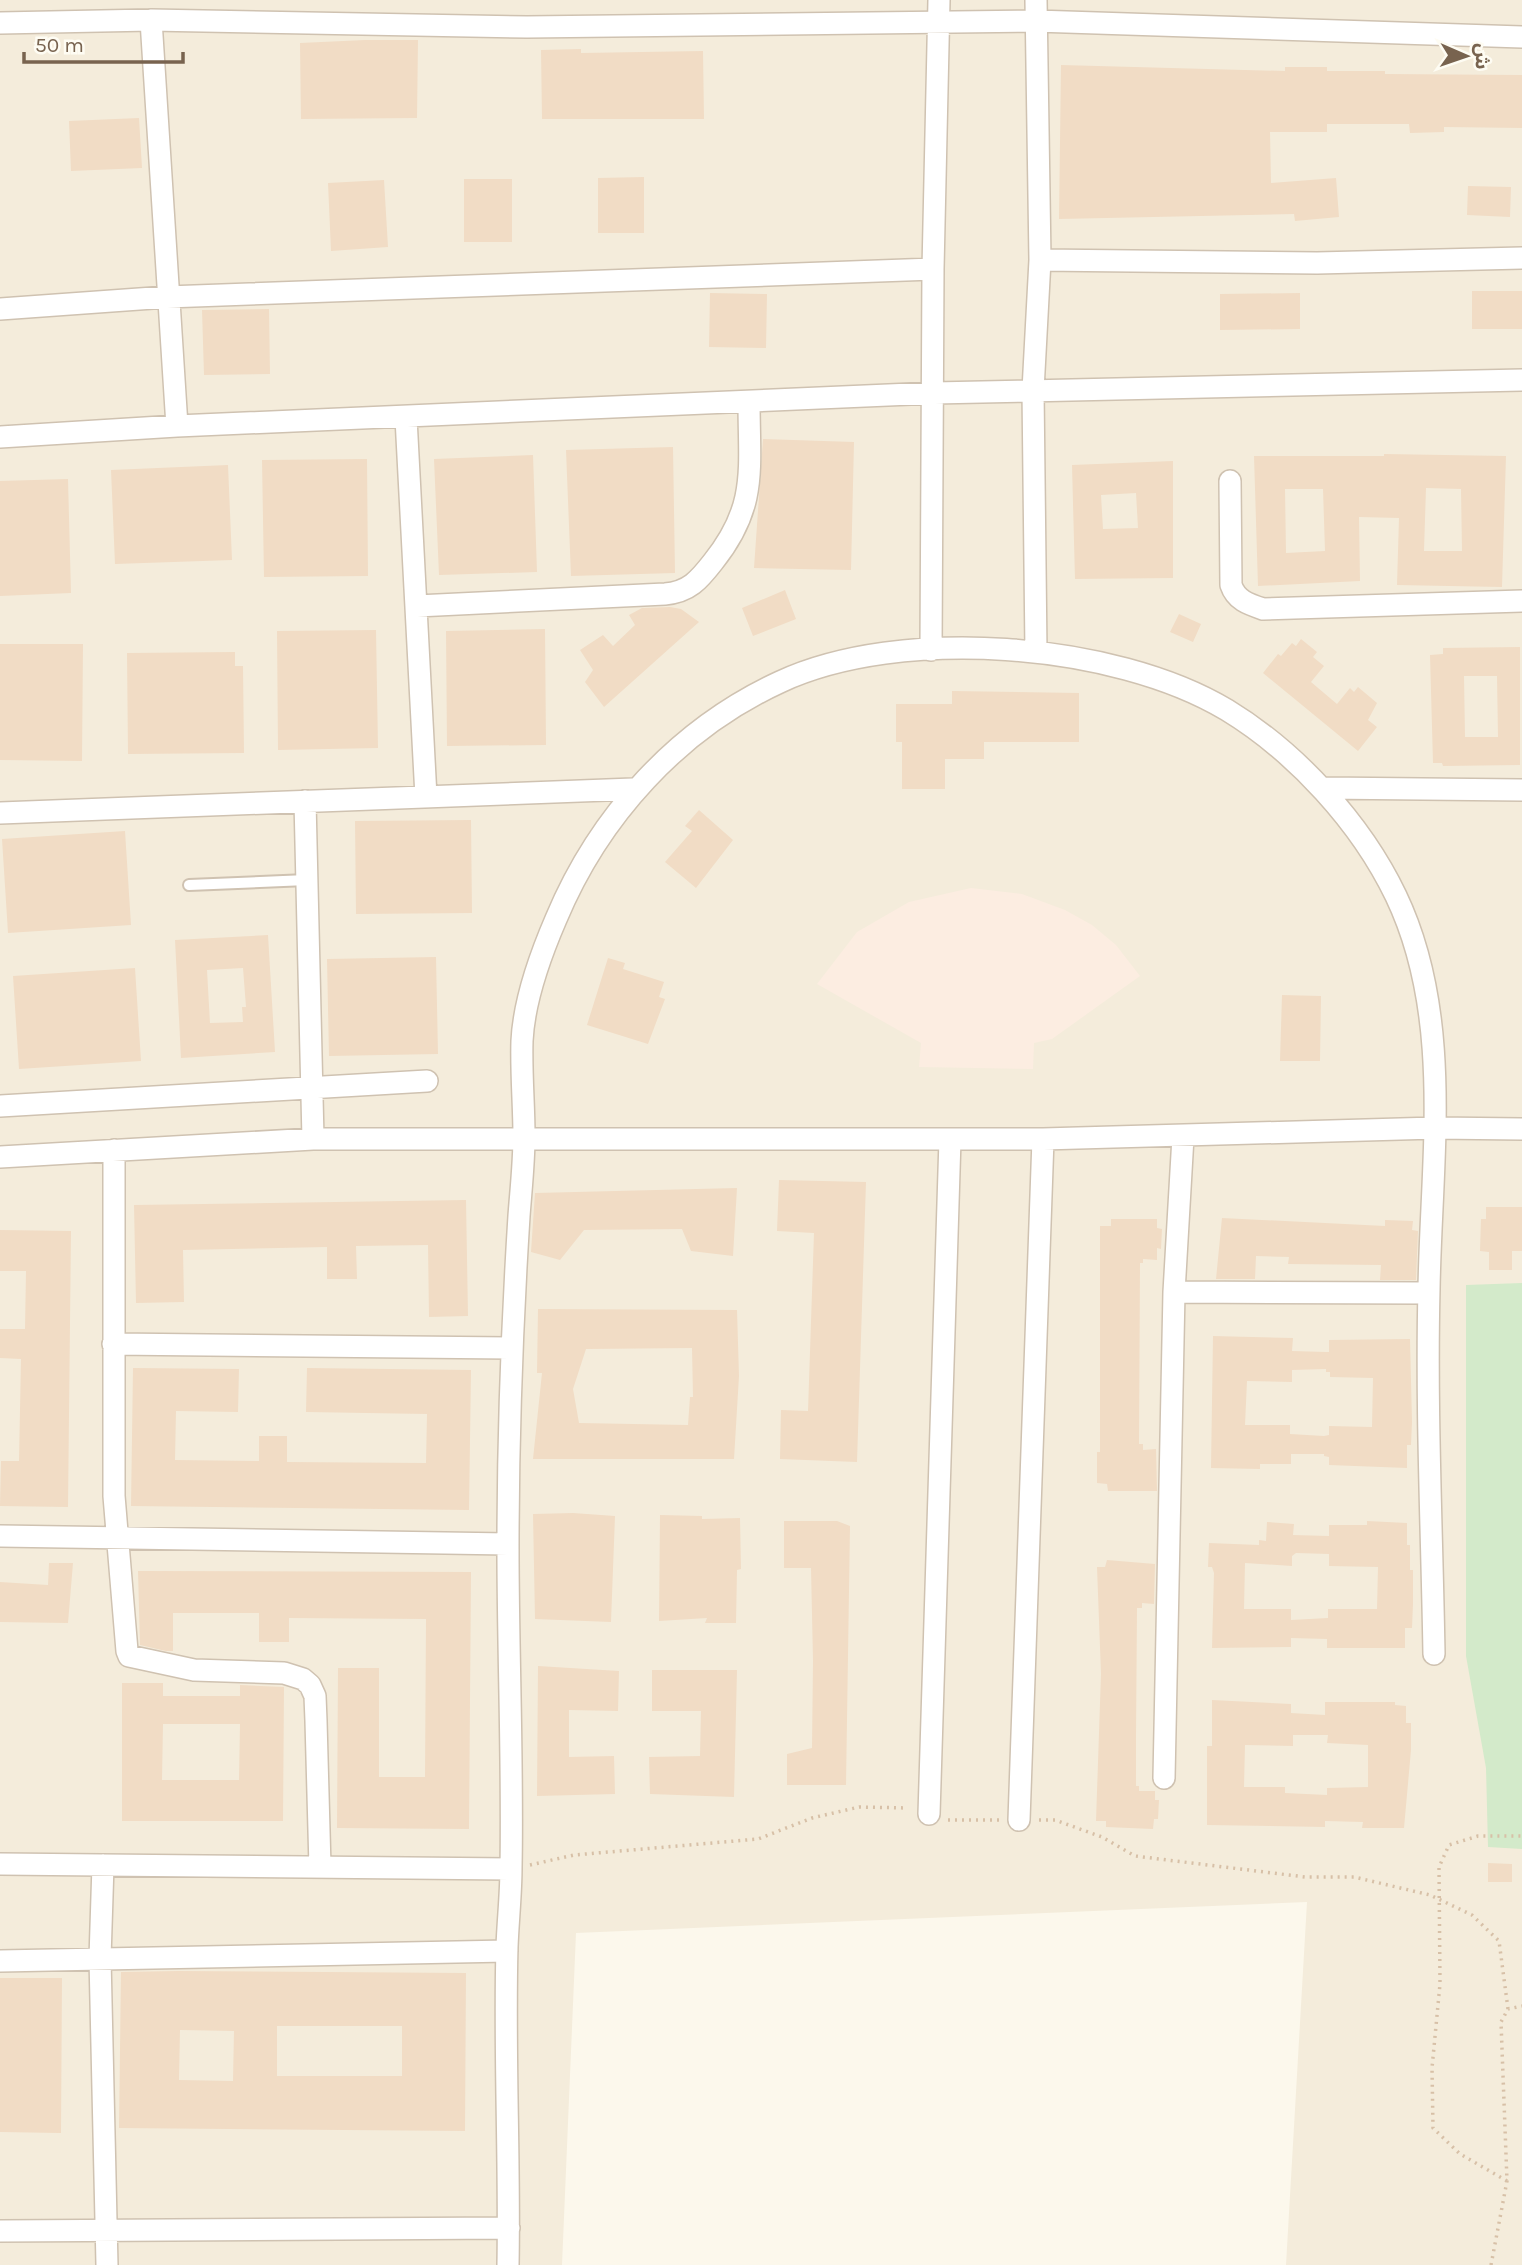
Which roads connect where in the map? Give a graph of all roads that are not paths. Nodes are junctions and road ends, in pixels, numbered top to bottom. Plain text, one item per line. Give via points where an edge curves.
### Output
1 (939, 0) edge
2 (1036, 10) edge
3 (151, 20) junction
4 (939, 22) junction
5 (0, 23) edge
6 (1522, 37) edge
7 (1522, 258) edge
8 (1040, 260) junction
9 (933, 269) junction
10 (167, 297) junction
11 (0, 309) edge
12 (1522, 380) edge
13 (1033, 390) junction
14 (934, 393) junction
15 (748, 402) junction
16 (406, 418) junction
17 (177, 426) junction
18 (0, 437) edge
19 (1230, 481) dead end
20 (1522, 601) edge
21 (417, 607) junction
22 (931, 650) junction
23 (1036, 652) junction
24 (1323, 788) junction
25 (633, 789) junction
26 (1522, 790) edge
27 (426, 797) junction
28 (305, 802) junction
29 (0, 813) edge
30 (307, 880) junction
31 (189, 885) dead end
32 (427, 1082) dead end
33 (313, 1089) junction
34 (0, 1106) edge
35 (1435, 1128) junction
36 (1522, 1129) edge
37 (1182, 1137) junction
38 (313, 1139) junction
39 (950, 1139) junction
40 (1043, 1139) junction
41 (524, 1140) junction
42 (114, 1150) junction
43 (0, 1157) edge
44 (1174, 1292) junction
45 (1428, 1293) junction
46 (113, 1344) junction
47 (511, 1348) junction
48 (0, 1536) edge
49 (119, 1539) junction
50 (508, 1544) junction
51 (1433, 1654) dead end
52 (1164, 1778) dead end
53 (929, 1814) road end
54 (1019, 1820) road end
55 (0, 1864) edge
56 (103, 1865) junction
57 (320, 1867) junction
58 (511, 1869) junction
59 (507, 1951) junction
60 (100, 1958) junction
61 (0, 1961) edge
62 (509, 2228) junction
63 (107, 2229) junction
64 (0, 2231) edge
65 (107, 2265) edge
66 (508, 2265) edge

1 - 4 street
2 - 4 street
2 - 6 street
2 - 8 street
3 - 4 street via 527,27
3 - 5 street
3 - 10 street
4 - 9 street
7 - 8 street via 1317,263
8 - 13 street
9 - 10 street
9 - 14 street
10 - 11 street
10 - 17 street
12 - 13 street
13 - 14 street
13 - 23 street
14 - 15 street
14 - 22 street
15 - 16 street
15 - 21 street via 748,500 732,538 691,587 665,594
16 - 17 street
16 - 21 street
17 - 18 street
19 - 20 street via 1231,585 1236,596 1250,605 1263,609
21 - 27 street
22 - 23 street
22 - 25 street via 849,659 780,682 709,725
23 - 24 street via 1186,689 1228,710 1269,739
24 - 26 street
24 - 35 street via 1390,887 1410,934 1425,982
25 - 27 street
25 - 41 street via 592,847 556,916 532,985 522,1036
27 - 28 street
28 - 29 street
28 - 30 street
30 - 31 lane
30 - 33 street
32 - 33 street
33 - 34 street
33 - 38 street
35 - 36 street
35 - 37 street
35 - 45 street
37 - 40 street
37 - 44 street
38 - 41 street
38 - 42 street
39 - 40 street
39 - 41 street
39 - 53 street
40 - 54 street
41 - 47 street
42 - 43 street
42 - 46 street
44 - 45 street
44 - 52 street
45 - 51 street
46 - 47 street
46 - 49 street via 114,1496
47 - 50 street
48 - 49 street
49 - 50 street
49 - 57 street via 129,1656 194,1670 284,1673 310,1685 315,1696
50 - 58 street
55 - 56 street
56 - 57 street
56 - 60 street
57 - 58 street
58 - 59 street
59 - 60 street
59 - 62 street
60 - 61 street
60 - 63 street
62 - 63 street
62 - 66 street
63 - 64 street
63 - 65 street

